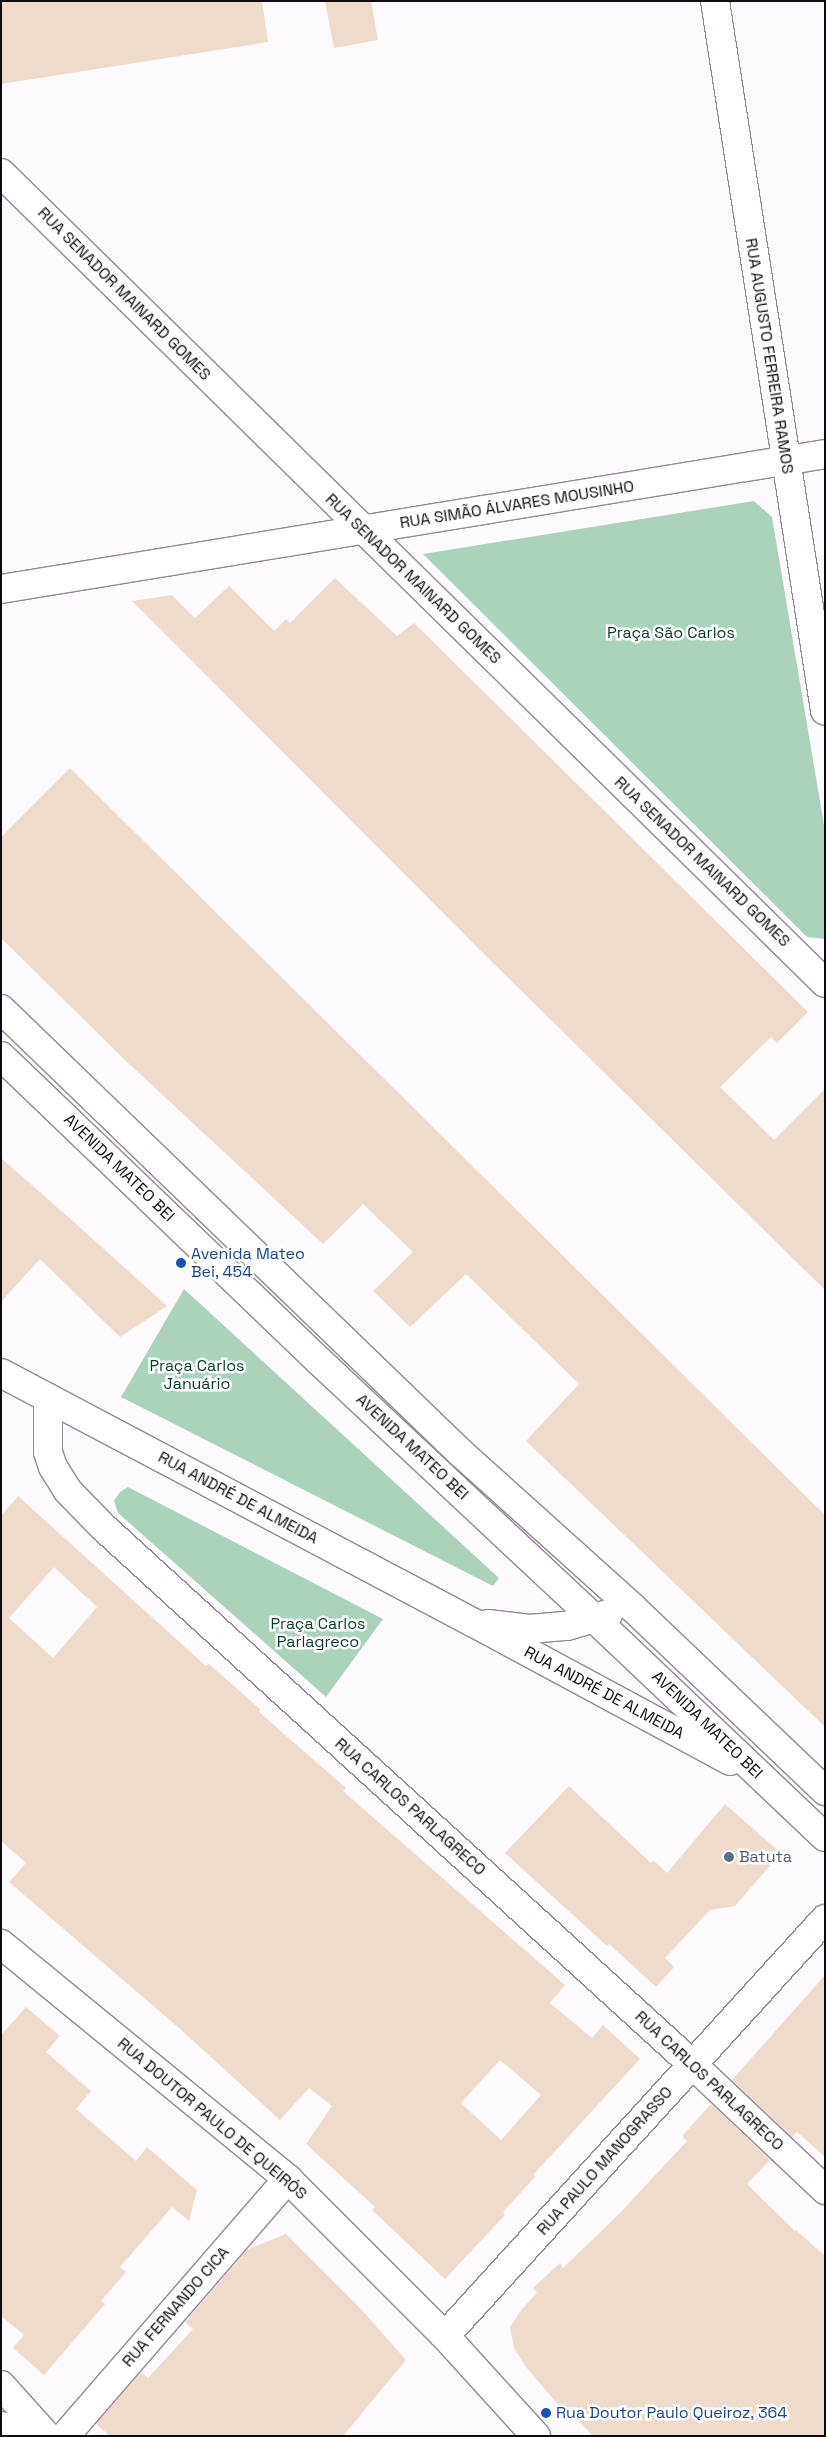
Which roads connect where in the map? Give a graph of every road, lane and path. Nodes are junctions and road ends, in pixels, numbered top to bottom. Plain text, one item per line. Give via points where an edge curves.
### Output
1 (715, 1) edge
2 (1, 173) edge
3 (825, 454) edge
4 (785, 461) junction
5 (364, 531) junction
6 (1, 590) edge
7 (825, 711) edge
8 (825, 983) edge
9 (1, 1009) edge
10 (1, 1056) edge
11 (1, 1373) edge
12 (48, 1398) junction
13 (632, 1607) junction
14 (594, 1618) junction
15 (474, 1623) junction
16 (760, 1777) junction
17 (825, 1791) edge
18 (825, 1837) edge
19 (825, 1919) edge
20 (1, 1944) edge
21 (693, 2065) junction
22 (288, 2178) junction
23 (825, 2190) edge
24 (445, 2336) junction
25 (1, 2385) edge
26 (1, 2426) edge
27 (28, 2436) edge
28 (47, 2436) edge
29 (65, 2436) edge
30 (536, 2436) edge

1 - 4 street, RUA AUGUSTO FERREIRA RAMOS
2 - 5 street, RUA SENADOR MAINARD GOMES
3 - 4 street, RUA SIMÃO ÁLVARES MOUSINHO
4 - 5 street, RUA SIMÃO ÁLVARES MOUSINHO
4 - 7 street, RUA AUGUSTO FERREIRA RAMOS
5 - 6 street, RUA SIMÃO ÁLVARES MOUSINHO
5 - 8 street, RUA SENADOR MAINARD GOMES
9 - 13 street, AVENIDA MATEO BEI via 461,1453
10 - 14 street, AVENIDA MATEO BEI via 318,1360
11 - 12 street, RUA ANDRÉ DE ALMEIDA
12 - 15 street, RUA ANDRÉ DE ALMEIDA
12 - 21 street, RUA CARLOS PARLAGRECO via 48,1452 53,1467 68,1490 103,1527
13 - 14 street, RUA ANDRÉ DE ALMEIDA
13 - 17 street, AVENIDA MATEO BEI
14 - 15 street, RUA ANDRÉ DE ALMEIDA via 567,1626 530,1629
14 - 16 street, AVENIDA MATEO BEI
15 - 16 street, RUA ANDRÉ DE ALMEIDA
16 - 18 street, AVENIDA MATEO BEI
19 - 21 street, RUA PAULO MANOGRASSO
20 - 22 street, RUA DOUTOR PAULO DE QUEIRÓS
21 - 23 street, RUA CARLOS PARLAGRECO
21 - 24 street, RUA PAULO MANOGRASSO
22 - 24 street, RUA DOUTOR PAULO DE QUEIRÓS
22 - 29 street, RUA FERNANDO CICA
24 - 30 street, RUA DOUTOR PAULO DE QUEIRÓS
25 - 28 street
26 - 27 street

